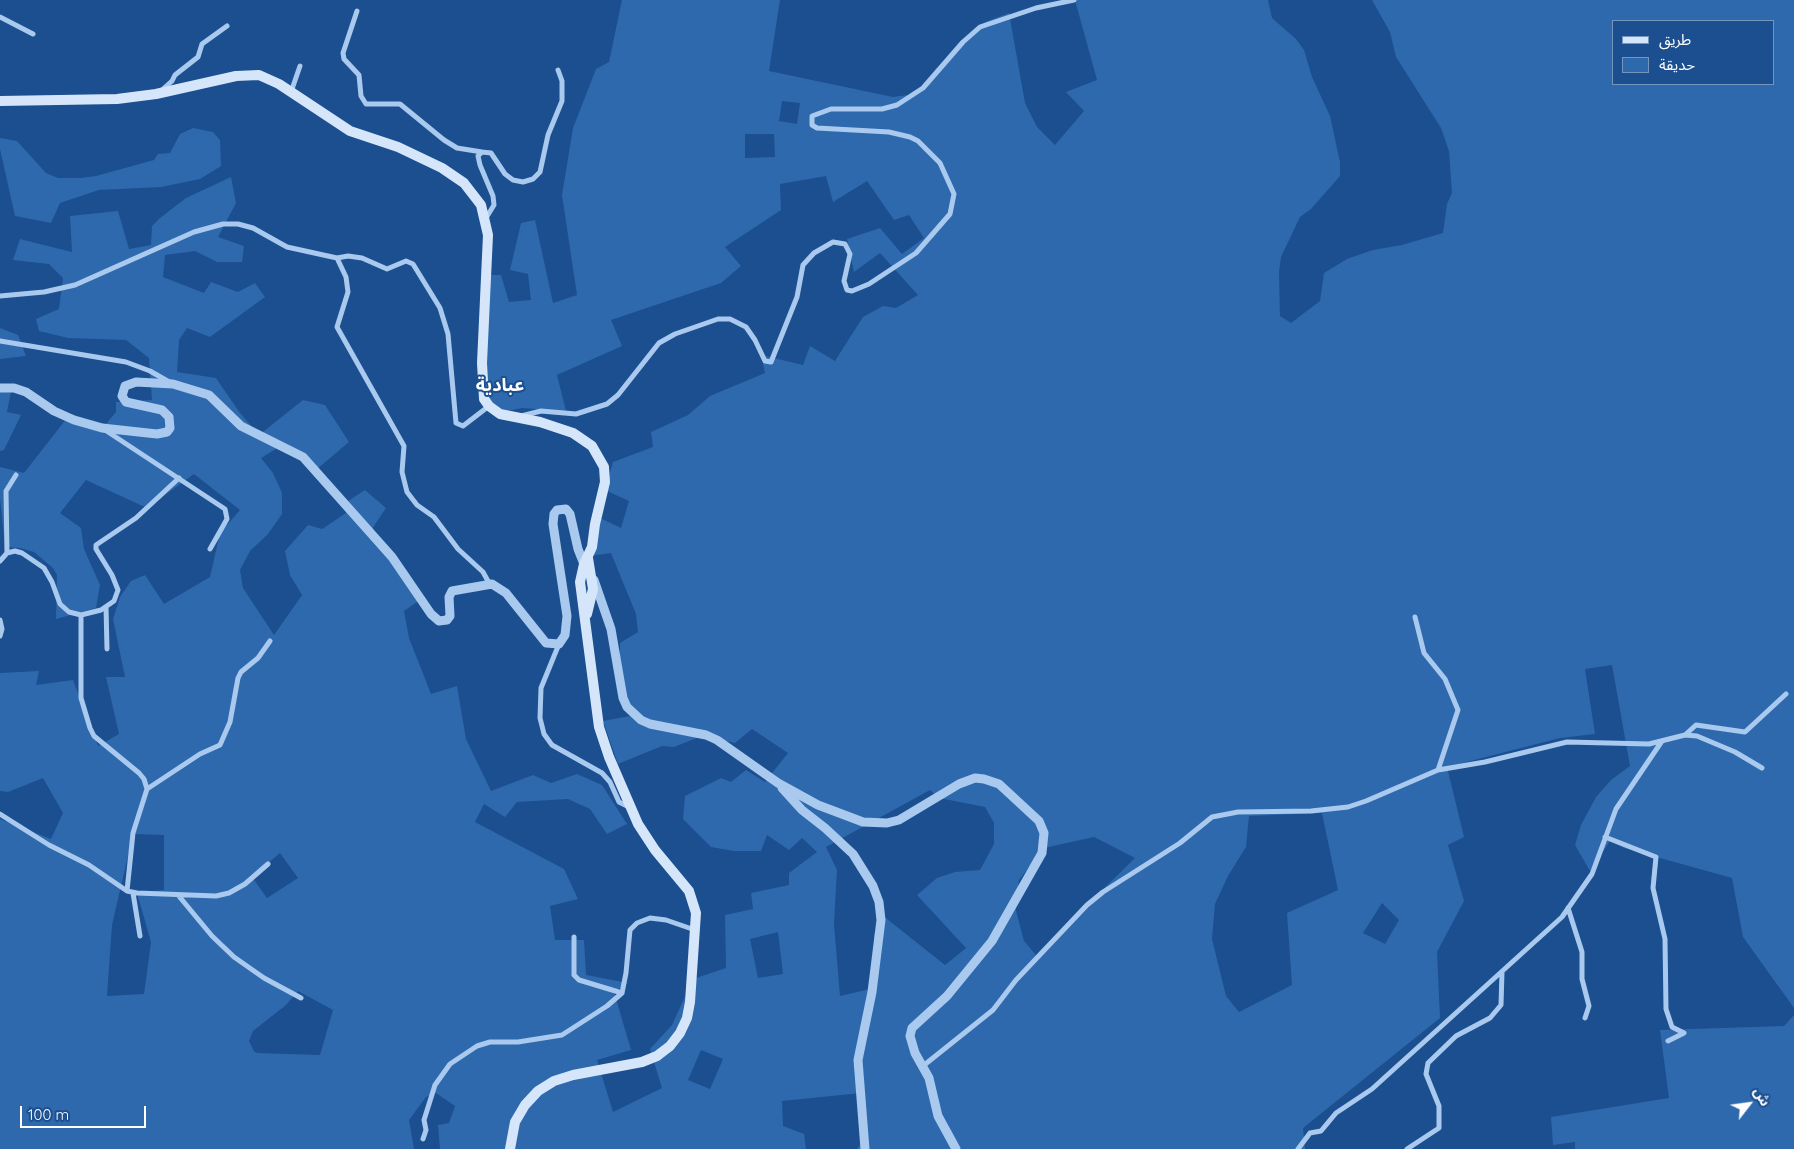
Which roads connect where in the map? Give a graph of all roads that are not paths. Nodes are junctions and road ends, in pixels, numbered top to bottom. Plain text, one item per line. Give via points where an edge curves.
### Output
1 (1074, 0) edge
2 (357, 11) dead end
3 (0, 17) edge
4 (227, 26) dead end
5 (33, 34) dead end
6 (300, 66) dead end
7 (558, 70) dead end
8 (291, 92) junction
9 (156, 94) junction
10 (0, 101) edge
11 (482, 152) junction
12 (486, 218) junction
13 (336, 258) junction
14 (0, 296) edge
15 (0, 341) edge
16 (173, 384) junction
17 (0, 388) edge
18 (489, 406) junction
19 (516, 417) junction
20 (102, 428) junction
21 (16, 475) dead end
22 (179, 478) junction
23 (210, 550) dead end
24 (7, 553) junction
25 (586, 561) junction
26 (0, 562) edge
27 (593, 577) junction
28 (489, 583) junction
29 (106, 607) junction
30 (81, 615) junction
31 (1415, 617) dead end
32 (587, 618) junction
33 (0, 620) edge
34 (0, 636) edge
35 (270, 641) dead end
36 (559, 644) junction
37 (108, 649) dead end
38 (1786, 694) dead end
39 (1685, 735) junction
40 (1662, 741) junction
41 (1762, 768) dead end
42 (1438, 770) junction
43 (778, 783) junction
44 (147, 789) junction
45 (630, 807) junction
46 (0, 814) edge
47 (1605, 837) junction
48 (268, 864) dead end
49 (130, 892) junction
50 (178, 896) junction
51 (1568, 908) junction
52 (696, 930) junction
53 (140, 936) dead end
54 (574, 937) dead end
55 (1502, 972) junction
56 (622, 993) junction
57 (301, 998) dead end
58 (1585, 1018) dead end
59 (1668, 1041) dead end
60 (923, 1066) junction
61 (423, 1139) dead end
62 (510, 1149) edge
63 (865, 1149) edge
64 (956, 1149) edge
65 (1298, 1149) edge
66 (1407, 1149) edge

1 - 19 street via 1036,8 980,27 923,88 897,105 882,109 831,109 812,116 812,125 817,128 889,132 918,141 940,163 954,194 950,214 916,253 859,289 852,291 845,286 850,254 846,244 833,242 814,253 803,265 797,297 771,362 765,361 742,323 718,319 659,343 606,404 576,414 541,411
2 - 11 street via 343,53 344,59 359,74 361,96 366,104 400,104 457,148
3 - 5 street
4 - 9 street via 202,44 198,56
6 - 8 street
7 - 11 street via 562,81 562,101 548,135 540,172 523,182 513,180 505,174 491,152
8 - 9 main road via 271,79 247,74
8 - 12 main road via 350,131 398,147 442,168 474,193
9 - 10 main road via 93,101
11 - 12 street via 478,156 480,165 494,204
12 - 18 main road via 482,392
13 - 14 street via 287,247 253,228 223,224 194,232 75,285
13 - 18 street via 362,258 387,269 406,261 414,264 440,308 448,334 456,422 463,426
13 - 28 street via 346,277 348,292 337,327 404,446 402,472 407,492 417,505 434,517
15 - 16 street via 126,362 160,375
16 - 20 street via 130,382 122,390 124,400 131,405 166,412 171,424 167,432 157,434
16 - 28 street via 209,395 241,426 302,457 392,557 436,620 444,621 450,616 449,597 452,591
17 - 20 street via 26,392 66,418
18 - 19 main road via 500,414
19 - 25 main road via 573,433 592,446 599,456 605,482 591,552
20 - 22 street
21 - 24 street via 6,491
22 - 23 street via 219,504 227,514
22 - 29 street via 136,518 96,545 118,590 114,601
24 - 26 street
24 - 30 street via 22,553 44,568 60,604 69,612
25 - 27 main road
25 - 32 main road via 580,582
25 - 36 street via 578,549 570,514 566,509 557,510 553,524 568,616 565,635
27 - 32 main road
27 - 43 street via 612,629 623,698 633,714 650,724 711,738
28 - 36 street via 506,593 546,643
29 - 30 street
29 - 37 street
30 - 44 street via 81,698 90,728 94,736 139,773
31 - 42 street via 1424,653 1445,679 1458,710
32 - 45 main road via 599,727
33 - 34 street
35 - 44 street via 238,678 230,722 220,744
36 - 45 street via 538,703 544,734 552,745 602,773 619,802
38 - 39 street via 1745,732 1696,726
39 - 40 street
39 - 41 street via 1697,736 1735,752
40 - 42 street via 1649,744 1566,742
40 - 47 street via 1616,809
42 - 60 street via 1348,806 1238,812 1204,821 1180,843 1087,905 1016,980 993,1010
43 - 60 street via 852,819 875,823 904,818 966,780 984,778 999,784 1039,821 1044,833 1042,852 992,941 947,996 912,1028 910,1040
43 - 63 street via 802,810 853,854 874,886 879,902 881,920 872,992 858,1060
44 - 49 street via 133,833
45 - 52 main road via 655,850 689,891 696,913
46 - 49 street
47 - 51 street via 1592,874
47 - 59 street via 1656,857 1653,888 1665,939 1666,1009 1672,1027 1684,1033
48 - 50 street via 229,893
49 - 50 street
49 - 53 street
50 - 57 street via 234,957
51 - 55 street
51 - 58 street via 1582,952 1582,979 1590,1006
52 - 56 street via 650,918 637,923 630,930
52 - 62 main road via 687,1018 670,1046 642,1062 573,1075 538,1091 524,1105 515,1122
54 - 56 street via 574,975 579,980
55 - 65 street via 1372,1089 1336,1113 1321,1131 1310,1133
55 - 66 street via 1501,1005 1490,1018 1456,1036 1428,1063 1426,1074 1439,1106 1439,1128
56 - 61 street via 562,1035 518,1042 490,1042 477,1046 450,1064 435,1084 424,1120 426,1130
60 - 64 street via 938,1116

